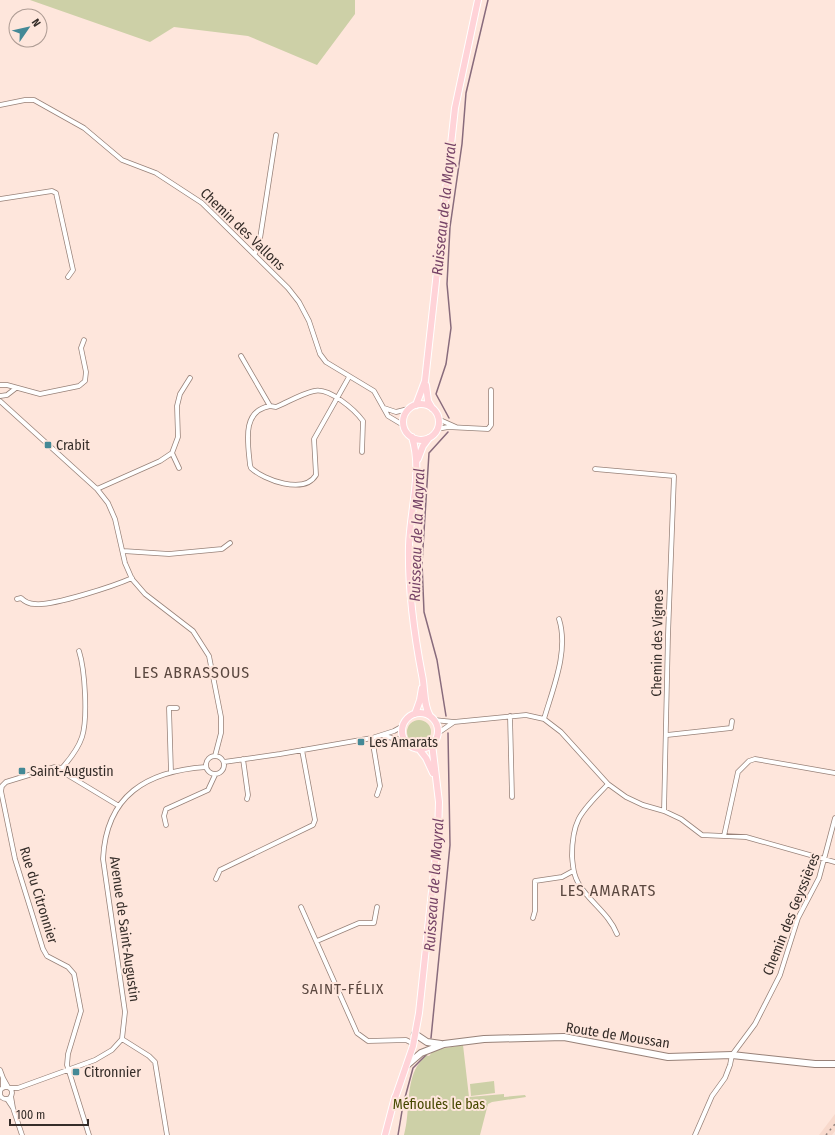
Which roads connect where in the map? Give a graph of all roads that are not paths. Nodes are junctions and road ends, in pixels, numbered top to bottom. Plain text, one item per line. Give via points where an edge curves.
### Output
1 (478, 0) edge
2 (0, 105) edge
3 (276, 135) dead end
4 (0, 199) edge
5 (255, 253) junction
6 (68, 278) dead end
7 (84, 340) dead end
8 (241, 356) dead end
9 (349, 377) junction
10 (190, 378) dead end
11 (425, 381) junction
12 (0, 385) edge
13 (16, 388) junction
14 (491, 390) dead end
15 (0, 396) edge
16 (338, 398) junction
17 (0, 401) edge
18 (416, 405) junction
19 (270, 406) junction
20 (384, 407) junction
21 (408, 409) junction
22 (432, 409) junction
23 (438, 419) junction
24 (403, 425) junction
25 (456, 427) junction
26 (437, 429) junction
27 (412, 437) junction
28 (429, 438) junction
29 (362, 452) dead end
30 (172, 453) junction
31 (417, 462) junction
32 (179, 468) dead end
33 (595, 469) dead end
34 (97, 489) junction
35 (230, 543) dead end
36 (123, 551) junction
37 (132, 578) junction
38 (17, 599) dead end
39 (559, 619) dead end
40 (79, 651) dead end
41 (422, 675) junction
42 (177, 708) dead end
43 (415, 714) junction
44 (510, 716) junction
45 (432, 718) junction
46 (544, 719) junction
47 (454, 722) junction
48 (732, 722) dead end
49 (403, 726) junction
50 (438, 733) junction
51 (667, 735) junction
52 (382, 736) junction
53 (372, 738) junction
54 (405, 741) junction
55 (432, 744) junction
56 (419, 749) junction
57 (302, 750) junction
58 (215, 756) junction
59 (243, 759) junction
60 (224, 762) junction
61 (206, 767) junction
62 (62, 768) junction
63 (171, 772) junction
64 (835, 773) edge
65 (215, 774) junction
66 (436, 782) junction
67 (608, 784) junction
68 (1, 786) edge
69 (377, 795) dead end
70 (512, 797) dead end
71 (247, 799) dead end
72 (119, 806) junction
73 (664, 811) junction
74 (835, 818) edge
75 (166, 826) dead end
76 (724, 836) junction
77 (825, 860) junction
78 (835, 862) edge
79 (573, 871) junction
80 (216, 879) dead end
81 (301, 907) dead end
82 (377, 907) dead end
83 (533, 918) dead end
84 (617, 934) dead end
85 (317, 941) junction
86 (423, 979) junction
87 (415, 1034) junction
88 (122, 1039) junction
89 (410, 1042) junction
90 (444, 1044) junction
91 (732, 1055) junction
92 (835, 1064) edge
93 (407, 1065) junction
94 (0, 1070) edge
95 (68, 1070) junction
96 (3, 1078) junction
97 (9, 1088) junction
98 (18, 1088) junction
99 (1, 1092) edge
100 (10, 1096) junction
101 (394, 1101) junction
102 (22, 1135) edge
103 (89, 1135) edge
104 (167, 1135) edge
105 (385, 1135) edge
106 (695, 1135) edge

1 - 11 main road via 455,108
2 - 5 street, Chemin des Vallons via 34,100 78,125 122,160 156,173 180,187 202,203
3 - 5 street via 259,245
4 - 6 street via 52,191 56,193 73,270
5 - 9 street, Chemin des Vallons via 299,302 309,321 320,354 326,362
7 - 13 street via 81,348 86,372 85,380 79,386 40,394
8 - 19 street
9 - 16 street
9 - 20 street, Chemin des Vallons via 374,391
10 - 30 street via 176,406 178,437
11 - 18 main road
11 - 22 main road
12 - 13 street
13 - 15 street
14 - 25 street via 491,425 488,429
16 - 19 street via 315,391 276,407
16 - 19 street via 314,439 316,475 310,482 291,485 285,485 254,471 250,465 250,421 258,411
16 - 29 street via 363,421
17 - 34 street
18 - 21 main road
18 - 22 main road
20 - 21 street via 396,412
20 - 24 street, Chemin des Vallons via 388,416
21 - 24 main road
22 - 23 main road
23 - 25 street
23 - 26 main road
24 - 27 main road
25 - 26 street
26 - 28 main road
27 - 28 main road via 423,440
27 - 31 main road
28 - 31 main road
30 - 32 street
30 - 34 street via 160,461
31 - 41 main road via 409,544 409,584
33 - 51 street, Chemin des Vignes via 674,476
34 - 36 street via 108,503 115,519
35 - 36 street via 222,549 169,554
36 - 37 street
37 - 38 street via 59,602 29,603 21,598
37 - 58 street via 145,594 193,632 209,656 221,717 221,733
39 - 46 street via 562,629 560,668
40 - 62 street via 83,664 85,727 82,739
41 - 43 main road via 420,700
41 - 45 main road via 426,708
42 - 63 street via 169,708
43 - 45 main road
43 - 49 main road via 405,721
44 - 46 street via 526,715
44 - 47 street
44 - 70 street
45 - 47 street
45 - 50 main road
46 - 67 street via 561,732
47 - 50 street
48 - 51 street via 731,728
49 - 52 street
49 - 54 main road via 402,734
50 - 55 main road
51 - 73 street, Chemin des Vignes
52 - 53 street
52 - 54 street
53 - 57 street
53 - 69 street via 380,786
54 - 56 main road
55 - 56 main road
55 - 66 main road
56 - 66 main road via 426,758
57 - 59 street
57 - 80 street via 315,820 313,825 220,870
58 - 60 street
58 - 61 street via 208,759
59 - 60 street
59 - 71 street
60 - 65 street via 223,770
61 - 63 street, Avenue de Saint-Augustin
61 - 65 street
62 - 68 street via 55,767 6,782
62 - 72 street via 66,774
63 - 72 street, Avenue de Saint-Augustin via 148,780
64 - 76 street via 755,759 750,761 738,772
65 - 75 street via 208,790 166,809
66 - 86 main road via 439,802 438,835
67 - 73 street via 626,797
67 - 79 street via 576,823 572,836
68 - 95 street, Rue du Citronnier via 15,859 43,949 47,956 68,967 74,974 80,1011 68,1054
72 - 88 street, Avenue de Saint-Augustin via 109,824 103,859 126,1012
73 - 76 street via 681,819 702,835
74 - 77 street, Chemin des Geyssières
76 - 77 street via 746,837
77 - 78 street
77 - 91 street, Chemin des Geyssières via 819,878 798,918 780,975 755,1024
79 - 83 street via 562,877 536,881
79 - 84 street via 581,888 613,924
81 - 85 street
82 - 85 street via 374,923 359,923
85 - 89 street via 358,1033 368,1041
86 - 87 main road
86 - 89 main road
87 - 90 street via 427,1042
87 - 93 main road
88 - 95 street via 104,1056
88 - 104 street via 155,1062
89 - 101 main road
90 - 91 street, Route de Moussan via 486,1039 564,1037 668,1057
90 - 93 street via 421,1053
91 - 92 street, Route de Moussan
91 - 106 street via 725,1078 709,1102
93 - 101 main road
94 - 96 street
95 - 98 street
95 - 103 street, Rue du Citronnier
96 - 97 street
96 - 99 street
97 - 98 street
97 - 99 street
97 - 100 street
98 - 100 street
99 - 100 street
100 - 102 street
101 - 105 main road

